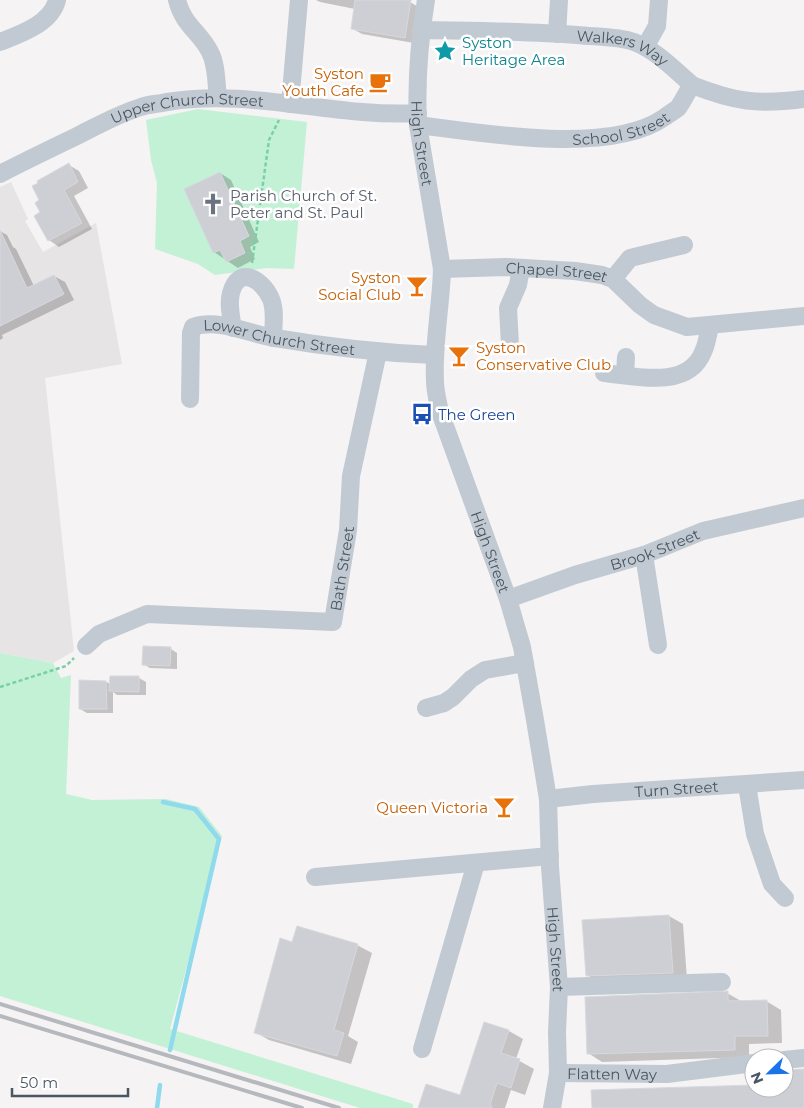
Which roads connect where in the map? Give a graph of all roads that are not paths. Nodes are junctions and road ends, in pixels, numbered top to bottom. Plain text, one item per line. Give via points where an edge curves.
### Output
1 (57, 0) edge
2 (177, 0) edge
3 (299, 0) edge
4 (426, 0) edge
5 (559, 0) edge
6 (658, 0) edge
7 (421, 30) junction
8 (557, 34) junction
9 (0, 42) edge
10 (645, 47) junction
11 (692, 85) junction
12 (218, 98) junction
13 (804, 99) edge
14 (290, 104) junction
15 (418, 119) junction
16 (1, 172) edge
17 (684, 245) dead end
18 (521, 268) junction
19 (442, 269) junction
20 (613, 279) junction
21 (804, 316) edge
22 (710, 326) junction
23 (233, 328) junction
24 (273, 338) junction
25 (510, 345) dead end
26 (378, 352) junction
27 (434, 355) junction
28 (626, 357) dead end
29 (604, 373) dead end
30 (625, 375) junction
31 (190, 399) dead end
32 (804, 508) edge
33 (644, 555) junction
34 (508, 599) junction
35 (658, 645) dead end
36 (86, 646) road end
37 (525, 663) junction
38 (426, 708) dead end
39 (804, 780) edge
40 (747, 784) junction
41 (548, 799) junction
42 (550, 856) junction
43 (476, 863) junction
44 (315, 877) dead end
45 (785, 898) dead end
46 (722, 982) dead end
47 (559, 987) junction
48 (422, 1049) dead end
49 (744, 1065) edge
50 (558, 1073) junction
51 (552, 1108) edge

1 - 9 street via 37,26
2 - 12 street via 187,24 211,54
3 - 14 street
4 - 7 street, High Street
5 - 8 street
6 - 10 street via 657,26
7 - 8 street, Walkers Way
7 - 15 street, High Street
8 - 10 street, Walkers Way via 614,38
10 - 11 street, Walkers Way
11 - 13 street via 747,102
11 - 15 street, School Street via 677,108 659,121 636,131 602,138 493,135
12 - 14 street, Upper Church Street
12 - 16 street, Upper Church Street via 179,100 142,107
14 - 15 street, Upper Church Street via 399,114
15 - 19 street, High Street
17 - 20 street via 630,258
18 - 19 street, Chapel Street
18 - 20 street, Chapel Street via 575,270
18 - 25 street via 508,308
19 - 27 street, High Street
20 - 22 street, Chapel Street via 654,315 687,327
21 - 22 street, Chapel Street
22 - 30 street via 703,352 690,370 659,385
23 - 24 street, Lower Church Street
23 - 24 street via 230,303 235,282 250,277 258,281 271,299
23 - 31 street, Lower Church Street via 193,326
24 - 26 street, Lower Church Street
26 - 27 street
26 - 36 street, Bath Street via 352,476 348,530 333,622 147,614 99,634
27 - 34 street, High Street via 434,383 440,412
28 - 30 street
29 - 30 street
32 - 33 street, Brook Street via 703,531
33 - 34 street, Brook Street
33 - 35 street
34 - 37 street, High Street
37 - 38 street via 485,670 449,700
37 - 41 street, High Street
39 - 40 street, Turn Street
40 - 41 street, Turn Street
40 - 45 street via 755,834 772,884
41 - 42 street, High Street
42 - 43 street
42 - 47 street, High Street
43 - 44 street
43 - 48 street
46 - 47 street
47 - 50 street, High Street
49 - 50 street, Flatten Way via 667,1074
50 - 51 street, High Street

